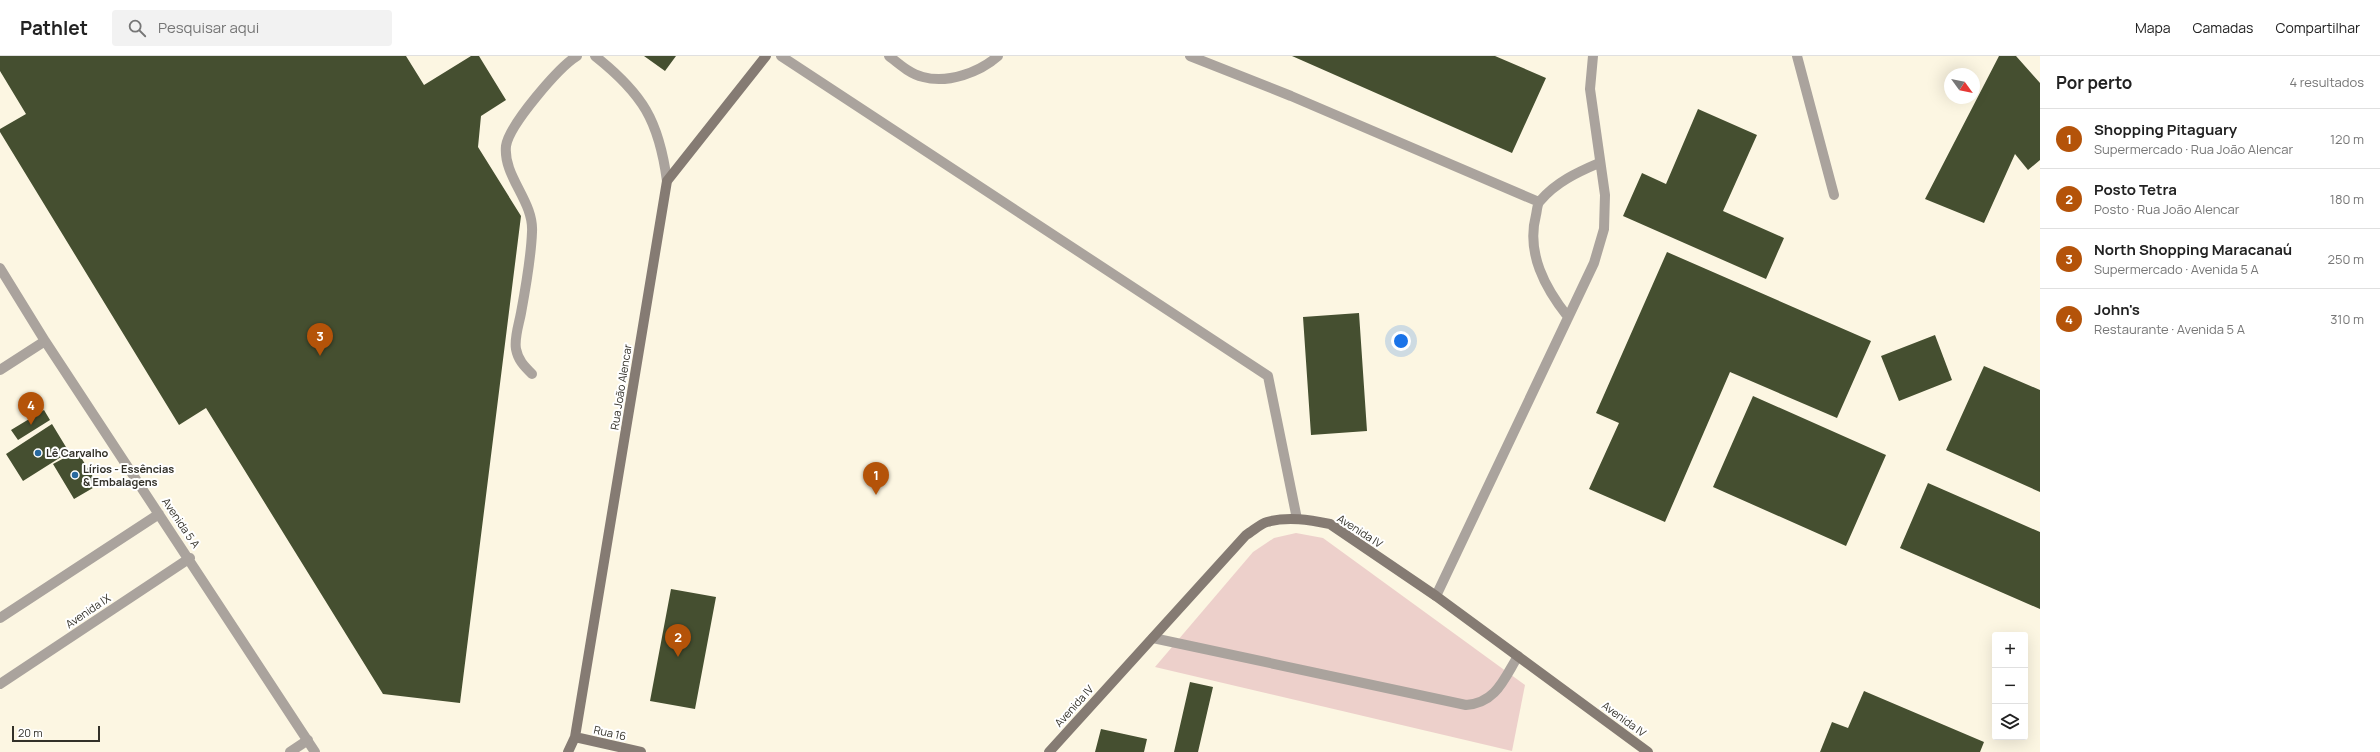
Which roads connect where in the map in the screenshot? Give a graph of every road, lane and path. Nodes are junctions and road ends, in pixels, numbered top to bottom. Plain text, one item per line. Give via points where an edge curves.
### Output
1 (577, 56) edge
2 (596, 56) edge
3 (766, 56) edge
4 (781, 56) edge
5 (889, 56) edge
6 (998, 56) edge
7 (1190, 56) edge
8 (1593, 56) edge
9 (1797, 56) edge
10 (1600, 163) junction
11 (667, 181) junction
12 (1834, 195) dead end
13 (1539, 202) junction
14 (0, 268) edge
15 (1568, 317) junction
16 (45, 341) junction
17 (0, 370) edge
18 (532, 374) dead end
19 (159, 514) junction
20 (1297, 519) junction
21 (190, 558) junction
22 (1436, 596) junction
23 (0, 618) edge
24 (1153, 638) junction
25 (1518, 656) junction
26 (0, 684) edge
27 (574, 737) junction
28 (308, 740) junction
29 (290, 752) edge
30 (315, 752) edge
31 (568, 752) edge
32 (641, 752) edge
33 (1049, 752) edge
34 (1648, 752) edge

1 - 18 street via 567,62 525,111 506,144 507,162 533,229 516,347 523,366
2 - 11 street via 629,86 646,107 663,151
3 - 11 street, Rua João Alencar
4 - 20 street via 1268,376
5 - 6 street via 903,68 923,77 942,78 964,75 989,64
7 - 13 street
8 - 10 street via 1590,89
9 - 12 street
10 - 13 street via 1568,178
10 - 15 street via 1605,195 1604,228 1594,262
11 - 27 street, Rua João Alencar
13 - 15 street via 1533,228 1535,253 1542,278
14 - 16 street, Avenida 5 A
15 - 22 street
16 - 17 street
16 - 19 street, Avenida 5 A
19 - 21 street, Avenida 5 A
19 - 23 street
20 - 22 street, Avenida IV via 1330,524
20 - 24 street, Avenida IV via 1266,522 1246,535
21 - 26 street, Avenida IX
21 - 28 street, Avenida 5 A
22 - 25 street, Avenida IV
24 - 25 street via 1466,705 1478,704 1498,690
24 - 33 street, Avenida IV
25 - 34 street, Avenida IV
27 - 31 street, Rua João Alencar
27 - 32 street, Rua 16
28 - 29 street
28 - 30 street, Avenida 5 A

